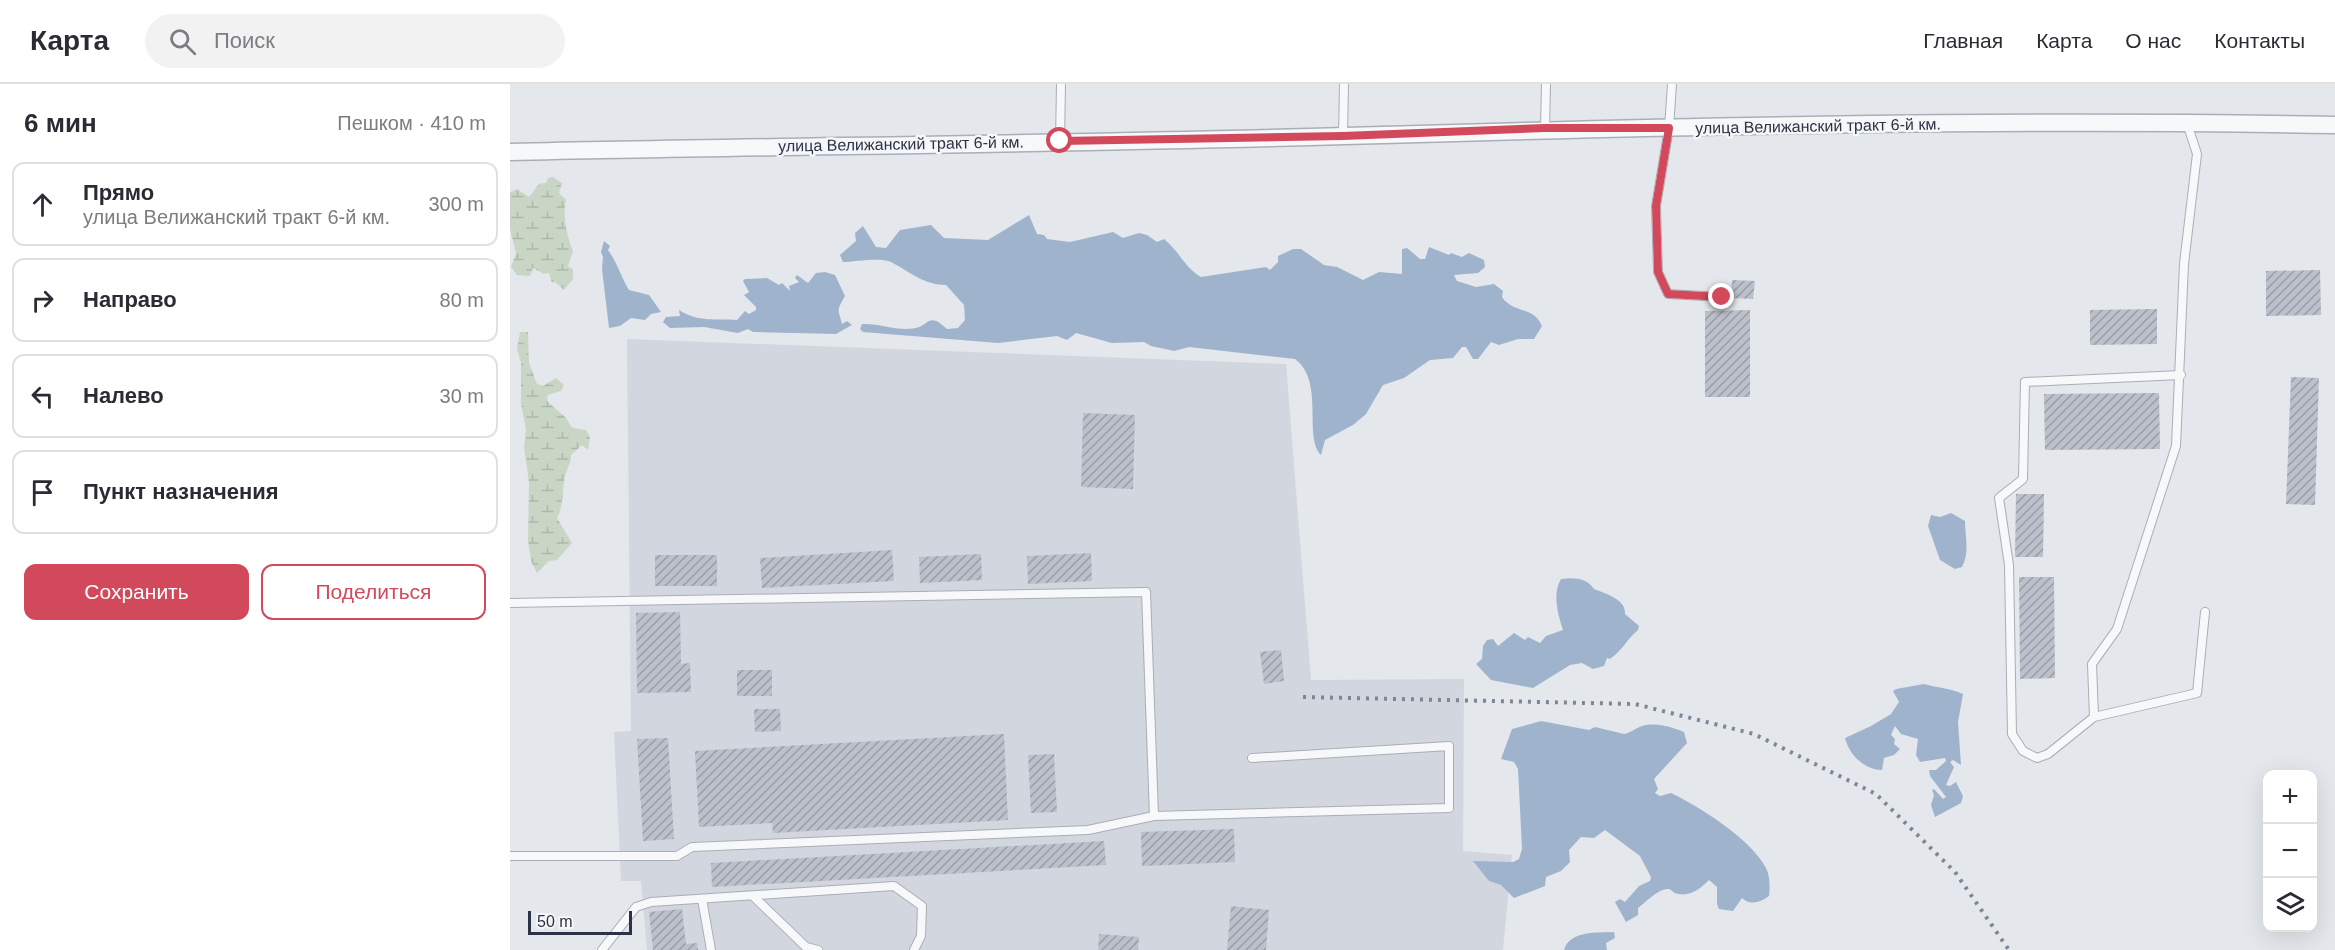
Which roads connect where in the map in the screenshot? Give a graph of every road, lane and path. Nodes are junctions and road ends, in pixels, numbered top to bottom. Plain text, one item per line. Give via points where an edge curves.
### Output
1 (1061, 84) edge
2 (1344, 84) edge
3 (1546, 84) edge
4 (1672, 84) edge
5 (2187, 122) junction
6 (2335, 125) edge
7 (1545, 128) junction
8 (1669, 128) junction
9 (1343, 136) junction
10 (1060, 141) junction
11 (510, 152) edge
12 (1722, 297) dead end
13 (2181, 375) junction
14 (510, 603) edge
15 (2205, 612) dead end
16 (2094, 717) junction
17 (1252, 758) dead end
18 (1154, 816) junction
19 (510, 856) edge
20 (753, 896) junction
21 (702, 899) junction
22 (602, 950) edge
23 (711, 950) edge
24 (818, 950) edge
25 (914, 950) edge

1 - 10 lane
2 - 9 lane
3 - 7 lane
4 - 8 lane
5 - 6 street, улица Велижанский тракт 6-й км.
5 - 8 street, улица Велижанский тракт 6-й км.
5 - 13 lane via 2197,154 2184,264
7 - 8 street, улица Велижанский тракт 6-й км.
7 - 9 street, улица Велижанский тракт 6-й км.
8 - 12 lane via 1656,206 1658,272 1668,294
9 - 10 street, улица Велижанский тракт 6-й км.
10 - 11 street, улица Велижанский тракт 6-й км.
13 - 16 lane via 2176,446 2117,629 2091,664
13 - 16 lane via 2025,382 2023,478 1999,498 2009,565 2012,734 2022,751 2037,758 2048,754
14 - 18 lane via 1146,592
15 - 16 lane via 2197,693
17 - 18 lane via 1449,746 1449,808
18 - 19 lane via 1088,830 692,847 676,856
20 - 21 lane
20 - 24 lane via 806,946
20 - 25 lane via 894,886 922,906 921,936
21 - 22 lane via 651,902 636,907
21 - 23 lane

